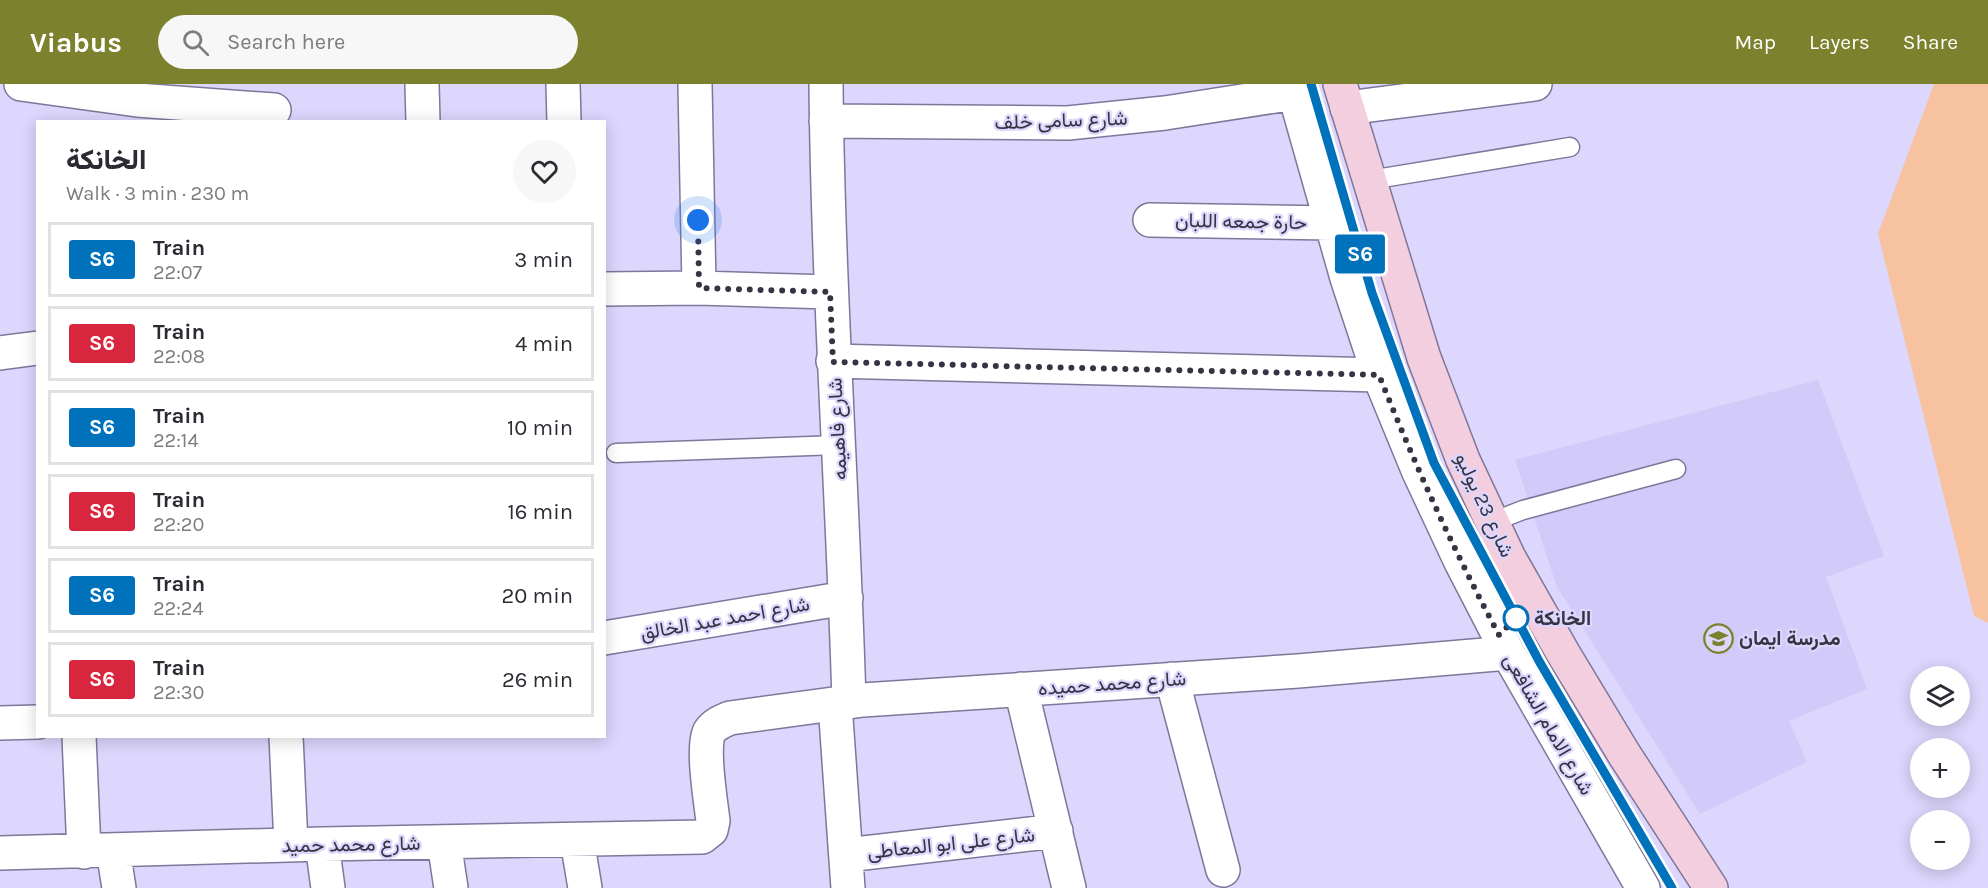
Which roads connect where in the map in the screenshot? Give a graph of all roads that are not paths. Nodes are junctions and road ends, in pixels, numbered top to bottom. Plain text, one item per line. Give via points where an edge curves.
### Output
1 (21, 84) edge
2 (422, 84) edge
3 (563, 84) edge
4 (695, 84) edge
5 (826, 84) edge
6 (1535, 84) edge
7 (1293, 88) edge
8 (1344, 96) edge
9 (137, 102) edge
10 (274, 105) edge
11 (423, 120) edge
12 (564, 120) edge
13 (826, 121) junction
14 (1570, 147) dead end
15 (1370, 180) junction
16 (1150, 220) dead end
17 (1331, 223) junction
18 (699, 288) junction
19 (606, 289) edge
20 (830, 292) junction
21 (36, 348) edge
22 (0, 353) edge
23 (833, 362) junction
24 (1379, 375) junction
25 (838, 445) junction
26 (616, 453) dead end
27 (1676, 469) dead end
28 (1492, 522) junction
29 (846, 598) junction
30 (606, 638) edge
31 (1508, 653) junction
32 (1172, 680) junction
33 (1021, 689) junction
34 (842, 703) junction
35 (36, 722) edge
36 (0, 723) edge
37 (79, 738) edge
38 (286, 738) edge
39 (1056, 831) junction
40 (702, 837) joint
41 (577, 840) junction
42 (444, 842) junction
43 (307, 845) junction
44 (99, 851) junction
45 (0, 854) edge
46 (846, 855) junction
47 (1223, 870) dead end
48 (119, 888) edge
49 (328, 888) edge
50 (451, 888) edge
51 (585, 888) edge
52 (848, 888) edge
53 (1069, 888) edge
54 (1643, 888) edge
55 (1711, 888) edge

1 - 9 street
2 - 11 street
3 - 12 street
4 - 18 street
5 - 13 street, شارع فاهيمه
6 - 8 street
7 - 13 street, شارع سامى خلف via 1165,113 1068,123
7 - 17 street, شارع الامام الشافعى
8 - 15 street, شارع 23 يوليو
9 - 10 street
13 - 20 street, شارع فاهيمه
14 - 15 lane
15 - 28 street, شارع 23 يوليو via 1424,358 1463,460
16 - 17 street, حارة جمعه اللبان
17 - 24 street, شارع الامام الشافعى
18 - 19 street
18 - 20 street
20 - 23 street, شارع فاهيمه
21 - 22 street
23 - 24 street
23 - 25 street, شارع فاهيمه
24 - 31 street, شارع الامام الشافعى via 1441,521
25 - 26 lane
25 - 29 street, شارع فاهيمه
27 - 28 lane
28 - 55 street, شارع 23 يوليو via 1563,653
29 - 30 street, شارع احمد عبد الخالق
29 - 34 street, شارع فاهيمه
31 - 32 street, شارع محمد حميده
31 - 54 street, شارع الامام الشافعى
32 - 33 street, شارع محمد حميده
32 - 47 street
33 - 34 street, شارع محمد حميده
33 - 39 street
34 - 40 street, شارع محمد حميده via 730,718 718,723 709,732 705,745 713,821 711,830
34 - 46 street, شارع فاهيمه
35 - 36 street
37 - 44 street
38 - 43 street
39 - 46 street, شارع على ابو المعاطى
39 - 53 street
40 - 41 street, شارع محمد حميد
41 - 42 street, شارع محمد حميد
41 - 51 street
42 - 43 street, شارع محمد حميد
42 - 50 street
43 - 44 street, شارع محمد حميد
43 - 49 street
44 - 45 street, شارع محمد حميد
44 - 48 street
46 - 52 street, شارع فاهيمه

